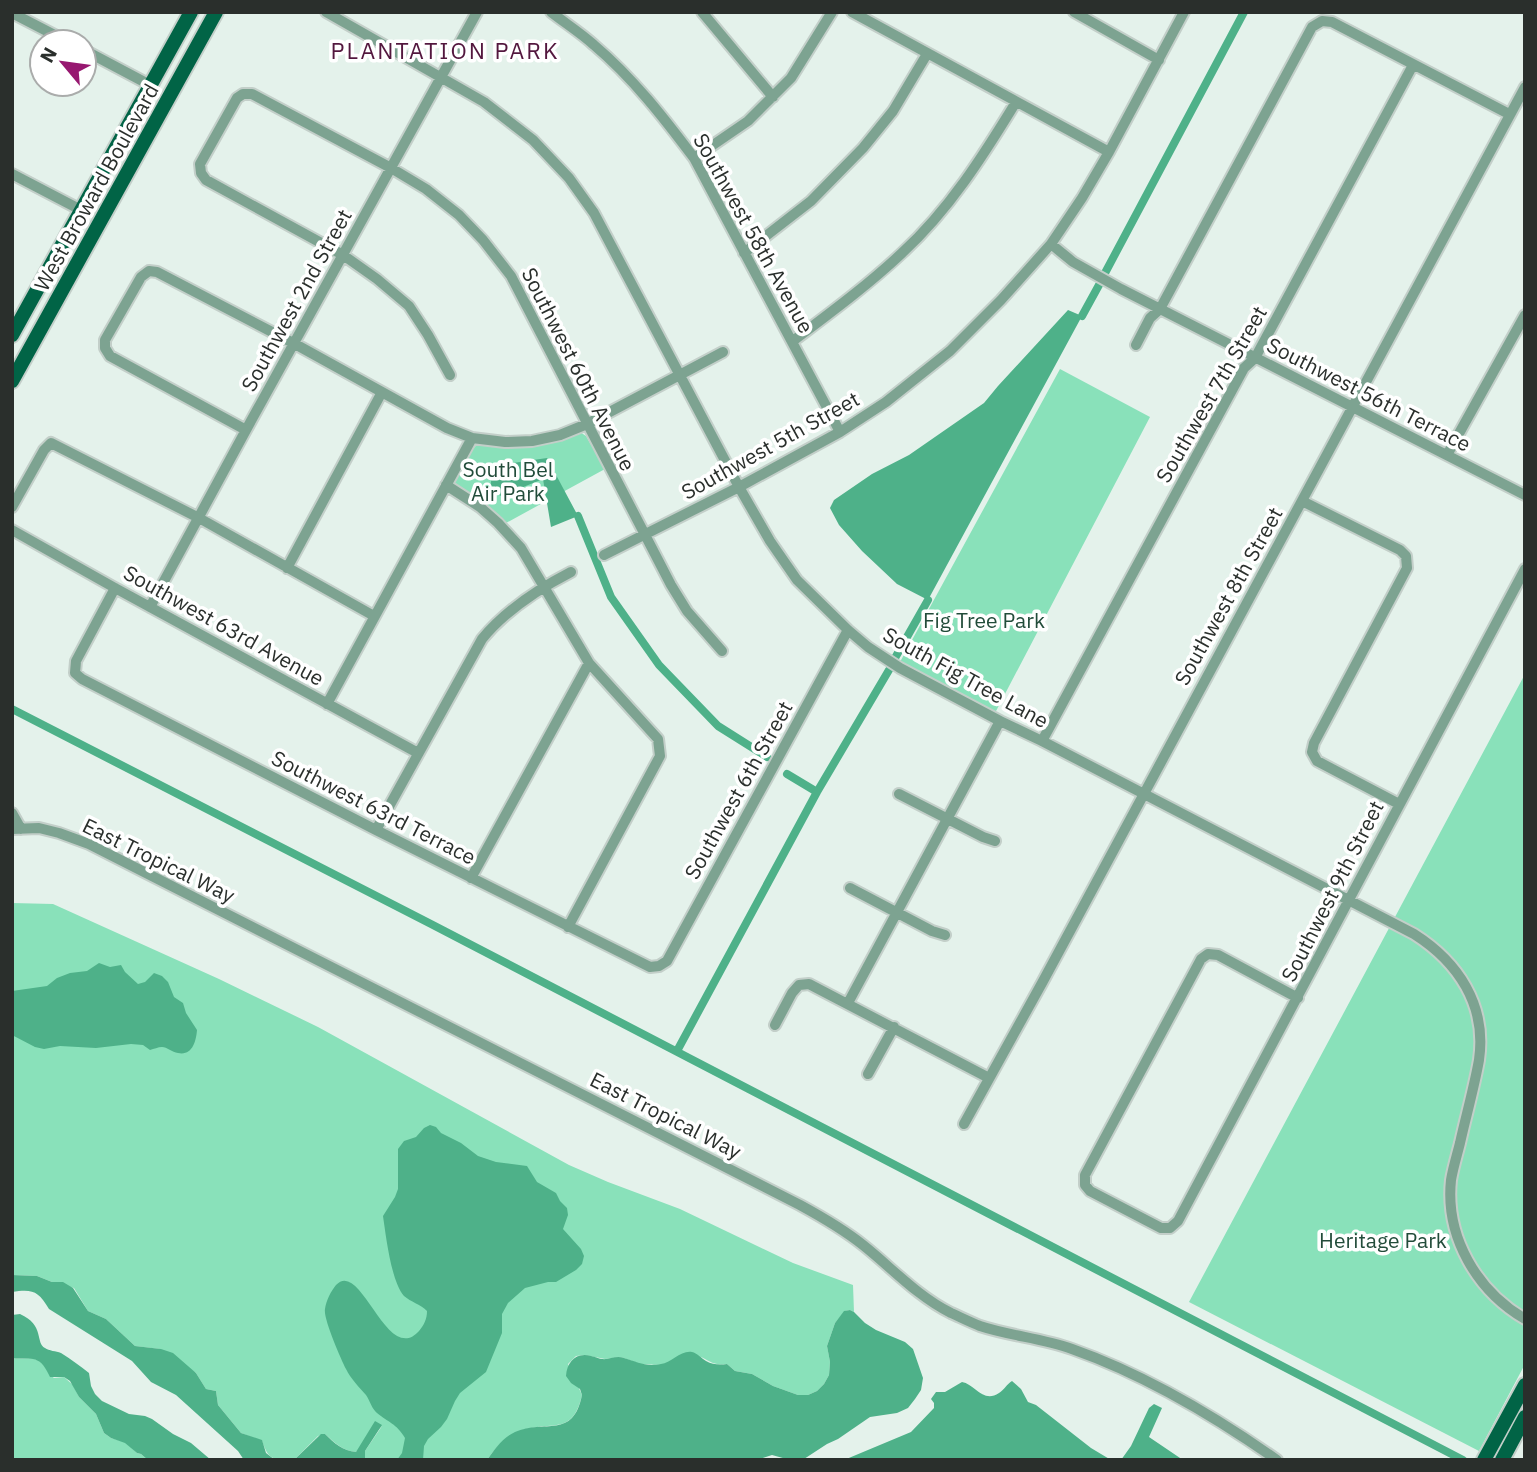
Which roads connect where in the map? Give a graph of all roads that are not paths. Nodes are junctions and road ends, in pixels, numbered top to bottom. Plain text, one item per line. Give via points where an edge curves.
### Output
1 (191, 12) edge
2 (216, 12) edge
3 (326, 12) edge
4 (477, 12) edge
5 (551, 12) edge
6 (702, 12) edge
7 (832, 12) edge
8 (852, 12) edge
9 (1074, 12) edge
10 (1184, 12) edge
11 (12, 13) edge
12 (714, 17) edge
13 (41, 28) edge
14 (927, 54) junction
15 (98, 57) edge
16 (1159, 60) junction
17 (1413, 65) junction
18 (441, 77) junction
19 (150, 85) junction
20 (1525, 87) edge
21 (773, 97) junction
22 (1016, 102) junction
23 (1509, 114) junction
24 (1109, 152) junction
25 (694, 158) junction
26 (391, 168) junction
27 (12, 174) edge
28 (81, 210) junction
29 (1051, 244) junction
30 (85, 250) junction
31 (744, 253) junction
32 (343, 255) junction
33 (1160, 309) junction
34 (1525, 315) edge
35 (12, 335) edge
36 (793, 341) junction
37 (295, 344) junction
38 (1136, 345) dead end
39 (723, 352) dead end
40 (1255, 358) junction
41 (450, 375) dead end
42 (679, 375) junction
43 (12, 381) edge
44 (382, 392) junction
45 (1352, 407) junction
46 (587, 424) junction
47 (246, 430) junction
48 (840, 432) junction
49 (471, 438) junction
50 (1447, 455) junction
51 (446, 485) junction
52 (739, 487) junction
53 (1525, 495) edge
54 (1302, 501) junction
55 (12, 508) edge
56 (199, 518) junction
57 (12, 530) edge
58 (643, 535) junction
59 (604, 555) dead end
60 (287, 568) junction
61 (1525, 569) edge
62 (570, 572) dead end
63 (544, 586) junction
64 (115, 588) junction
65 (150, 607) junction
66 (374, 616) junction
67 (848, 630) junction
68 (722, 651) dead end
69 (589, 663) junction
70 (327, 704) junction
71 (1000, 721) junction
72 (1041, 741) junction
73 (418, 753) junction
74 (1143, 793) junction
75 (899, 794) dead end
76 (1399, 804) junction
77 (12, 813) edge
78 (947, 818) junction
79 (17, 829) edge
80 (376, 831) junction
81 (995, 841) dead end
82 (471, 878) junction
83 (850, 888) dead end
84 (1348, 900) junction
85 (897, 912) junction
86 (568, 927) junction
87 (945, 935) dead end
88 (659, 967) joint
89 (1298, 998) junction
90 (848, 1003) junction
91 (775, 1026) dead end
92 (894, 1027) junction
93 (868, 1074) dead end
94 (989, 1078) junction
95 (964, 1124) dead end
96 (1525, 1319) edge
97 (1525, 1385) edge
98 (1525, 1417) edge
99 (1486, 1457) edge
100 (1277, 1460) edge
101 (1502, 1460) edge

1 - 19 main road, West Broward Boulevard
2 - 30 main road, West Broward Boulevard
3 - 18 street, South Fig Tree Lane
4 - 18 street, Southwest 2nd Street
5 - 25 street, Southwest 58th Avenue via 628,77
6 - 12 street
7 - 21 street via 791,78
8 - 14 street
9 - 16 street
10 - 16 street, Southwest 5th Street
11 - 13 street
12 - 21 street
14 - 22 street
14 - 31 street via 893,111 863,148 811,201
15 - 19 street
16 - 24 street, Southwest 5th Street
17 - 23 street
17 - 33 street via 1332,22 1312,27
17 - 40 street, Southwest 7th Street
18 - 26 street, Southwest 2nd Street
18 - 42 street, South Fig Tree Lane via 484,102 533,141 569,178 594,213
19 - 28 main road, West Broward Boulevard
20 - 23 street, Southwest 8th Street
21 - 25 street via 738,129
22 - 24 street
22 - 36 street via 982,158 904,251
23 - 45 street, Southwest 8th Street
24 - 29 street, Southwest 5th Street
25 - 31 street, Southwest 58th Avenue
26 - 32 street, Southwest 2nd Street
26 - 32 street, Southwest 60th Avenue via 252,94 237,98 200,164 206,180
26 - 46 street, Southwest 60th Avenue via 459,215 511,276
27 - 28 street
28 - 30 main road
28 - 35 main road, West Broward Boulevard
29 - 33 street, Southwest 56th Terrace via 1073,262
29 - 48 street, Southwest 5th Street via 950,351
30 - 43 main road, West Broward Boulevard
31 - 36 street, Southwest 58th Avenue
32 - 37 street, Southwest 2nd Street
32 - 41 street via 409,306
33 - 38 street
33 - 40 street, Southwest 56th Terrace
34 - 50 street
36 - 48 street, Southwest 58th Avenue
37 - 44 street
37 - 47 street, Southwest 2nd Street
37 - 47 street via 149,271 141,277 105,340 110,356
39 - 42 street
40 - 45 street, Southwest 56th Terrace
40 - 72 street, Southwest 7th Street via 1244,368
42 - 46 street
42 - 52 street, South Fig Tree Lane
44 - 49 street
44 - 60 street
45 - 50 street, Southwest 56th Terrace
45 - 54 street, Southwest 8th Street
46 - 49 street via 532,441
46 - 58 street, Southwest 60th Avenue
47 - 56 street, Southwest 2nd Street
48 - 52 street, Southwest 5th Street
49 - 51 street
50 - 53 street, Southwest 56th Terrace
51 - 63 street via 498,523 521,548
51 - 66 street
52 - 58 street, Southwest 5th Street
52 - 67 street, South Fig Tree Lane via 797,580
54 - 74 street, Southwest 8th Street
54 - 76 street via 1406,556 1407,568 1312,752 1317,761
55 - 56 street via 51,443
56 - 60 street
56 - 65 street, Southwest 2nd Street
57 - 64 street, Southwest 63rd Avenue
58 - 59 street, Southwest 5th Street
58 - 68 street, Southwest 60th Avenue via 687,611
60 - 66 street
61 - 76 street, Southwest 9th Street
62 - 63 street
63 - 69 street
63 - 73 street via 495,623 482,639
64 - 65 street, Southwest 63rd Avenue
64 - 80 street, Southwest 63rd Terrace via 76,661 75,673
65 - 70 street, Southwest 63rd Avenue
66 - 70 street
67 - 71 street, South Fig Tree Lane via 900,668
67 - 88 street, Southwest 6th Street via 667,961
69 - 82 street
69 - 86 street via 658,739 660,756
70 - 73 street, Southwest 63rd Avenue
71 - 72 street, South Fig Tree Lane
71 - 78 street
72 - 74 street, South Fig Tree Lane
73 - 80 street
74 - 84 street, South Fig Tree Lane
74 - 94 street, Southwest 8th Street
75 - 78 street
76 - 84 street, Southwest 9th Street
77 - 79 street, East Tropical Way
78 - 81 street
78 - 85 street
79 - 100 street, East Tropical Way via 60,833 101,851 800,1205 839,1227 921,1295 948,1311 979,1326 1103,1360 1190,1403
80 - 82 street, Southwest 63rd Terrace
82 - 86 street, Southwest 63rd Terrace
83 - 85 street
84 - 89 street, Southwest 9th Street
84 - 96 street, South Fig Tree Lane via 1432,945 1464,981 1479,1026 1479,1057 1451,1181 1451,1214 1478,1279 1496,1299
85 - 87 street
85 - 90 street
86 - 88 street, Southwest 63rd Terrace via 650,967
89 - 89 street, Southwest 9th Street via 1178,1221 1161,1228 1090,1191 1085,1175 1201,959 1218,955
90 - 91 street via 809,984 799,985
90 - 92 street
92 - 93 street
92 - 94 street
94 - 95 street, Southwest 8th Street
97 - 99 main road
98 - 101 main road

